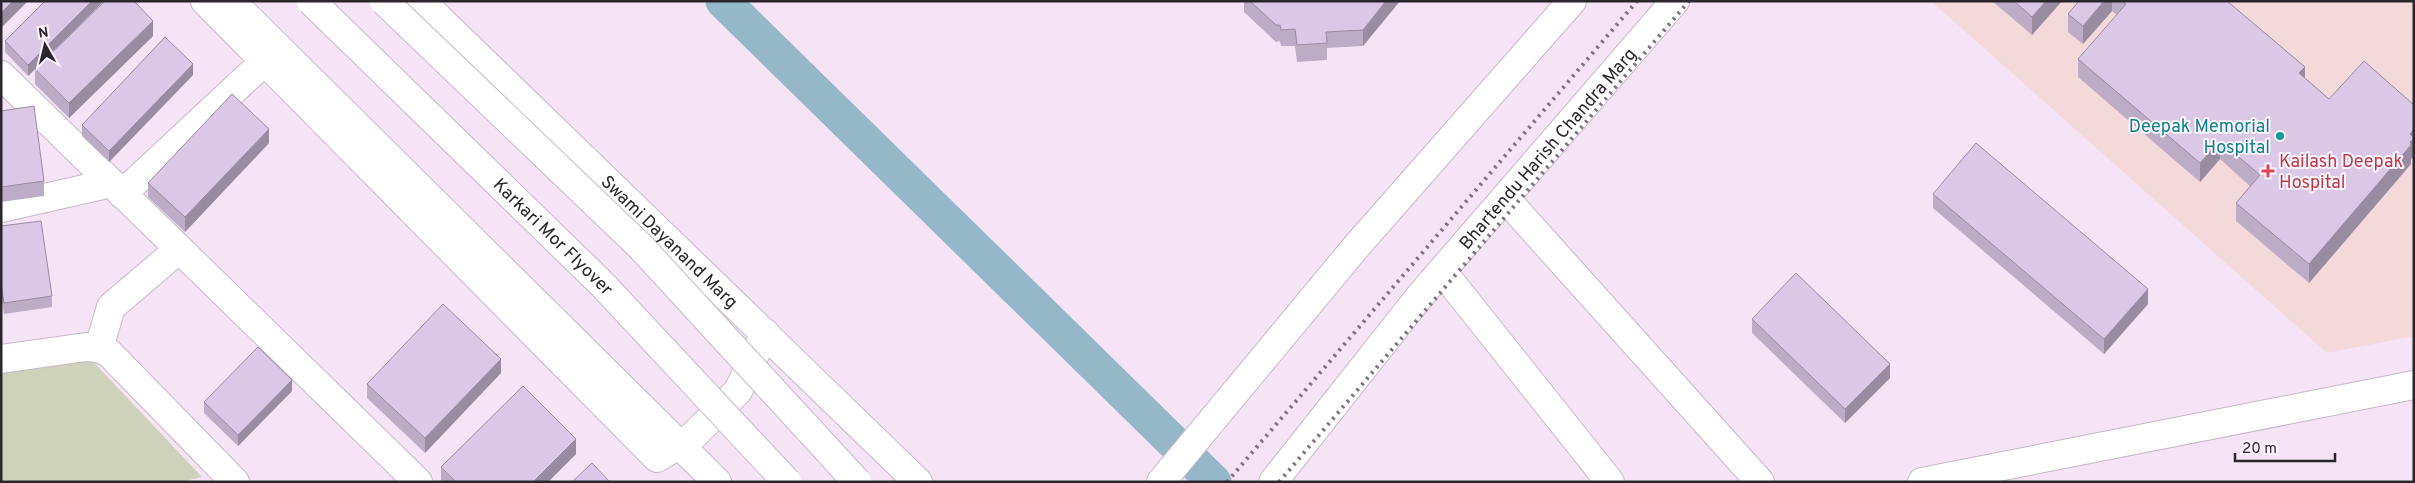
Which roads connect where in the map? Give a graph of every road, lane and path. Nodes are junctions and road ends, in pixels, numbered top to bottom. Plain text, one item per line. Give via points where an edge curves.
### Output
1 (204, 1) edge
2 (231, 1) edge
3 (310, 1) edge
4 (384, 1) edge
5 (421, 1) edge
6 (1572, 1) edge
7 (1675, 1) edge
8 (264, 62) junction
9 (1, 75) edge
10 (117, 188) junction
11 (1505, 198) junction
12 (1, 208) edge
13 (179, 249) junction
14 (1442, 271) junction
15 (765, 333) junction
16 (99, 348) junction
17 (1, 359) edge
18 (2414, 385) edge
19 (680, 445) junction
20 (232, 481) edge
21 (418, 482) edge
22 (717, 482) edge
23 (786, 482) edge
24 (857, 482) edge
25 (918, 482) edge
26 (1161, 482) edge
27 (1273, 482) edge
28 (1610, 482) edge
29 (1760, 482) edge
30 (1922, 482) edge

1 - 8 main road
2 - 19 main road
3 - 23 main road, Karkari Mor Flyover, bridge via 602,284
4 - 24 main road, bridge via 641,247
5 - 15 main road, Swami Dayanand Marg
6 - 26 main road via 1355,248
7 - 11 main road, Bhartendu Harish Chandra Marg
8 - 10 main road
8 - 19 main road via 657,458
9 - 10 main road
10 - 12 main road
10 - 13 main road
11 - 14 main road, Bhartendu Harish Chandra Marg
11 - 29 main road
13 - 16 main road via 111,307
13 - 21 main road
14 - 27 main road, Bhartendu Harish Chandra Marg
14 - 28 main road
15 - 19 main road via 738,391 710,422
15 - 25 main road, Swami Dayanand Marg
16 - 17 main road via 70,348
16 - 20 main road via 110,353
18 - 30 main road
19 - 22 main road

